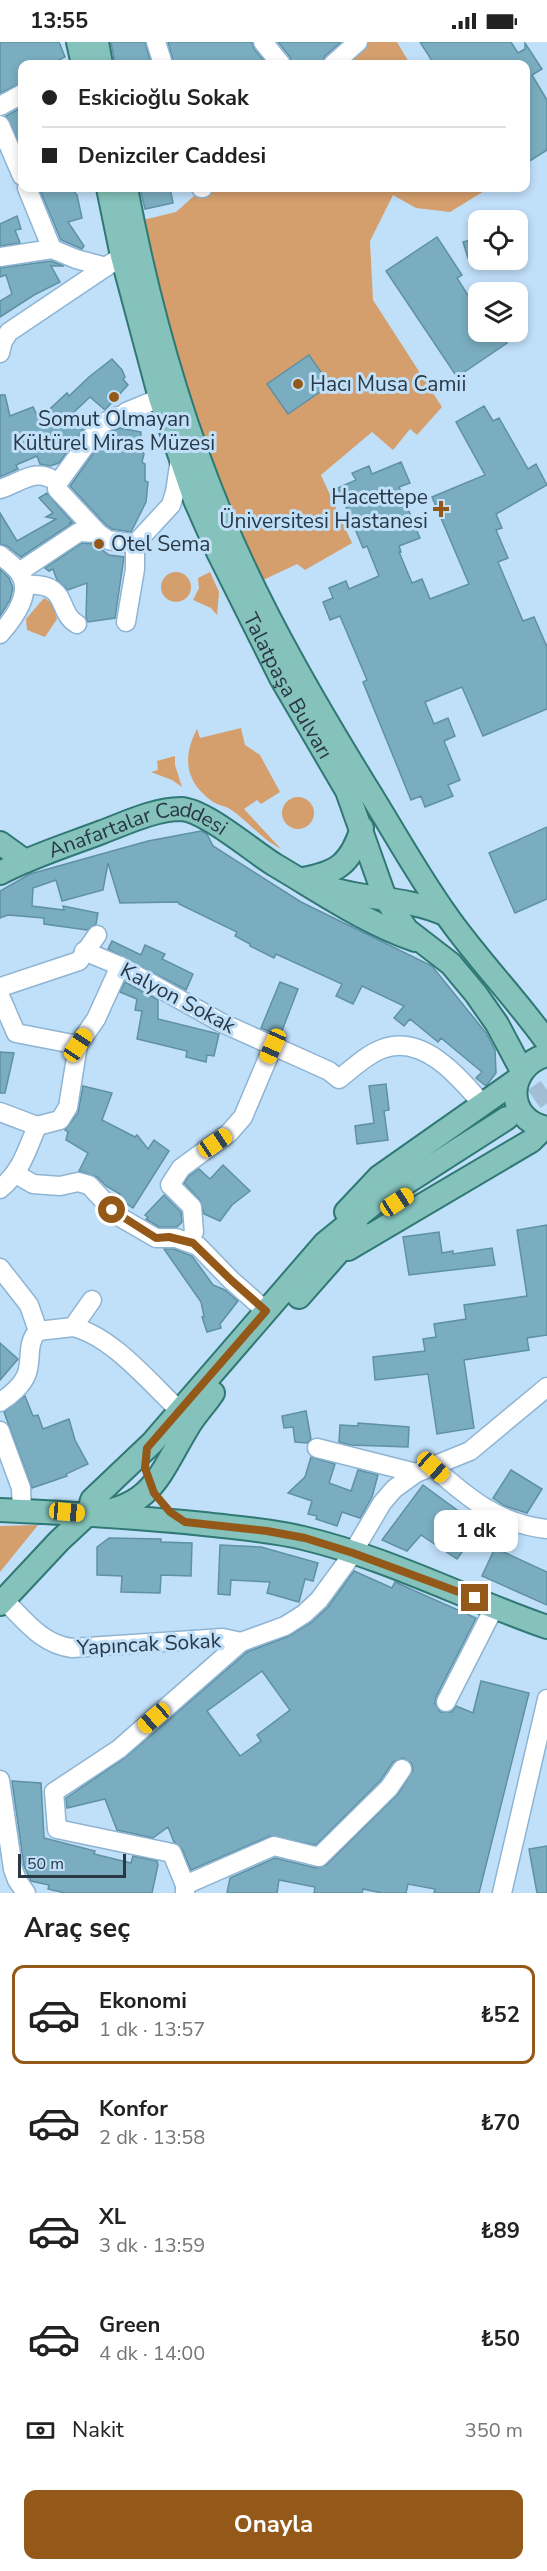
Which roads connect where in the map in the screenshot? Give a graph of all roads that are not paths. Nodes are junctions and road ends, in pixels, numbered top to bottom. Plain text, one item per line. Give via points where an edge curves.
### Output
1 (97, 42) edge
2 (156, 42) edge
3 (263, 42) edge
4 (358, 42) edge
5 (85, 60) edge
6 (162, 60) edge
7 (278, 60) edge
8 (338, 60) edge
9 (18, 96) edge
10 (0, 106) edge
11 (0, 125) edge
12 (18, 167) edge
13 (29, 192) edge
14 (108, 192) edge
15 (127, 192) edge
16 (52, 249) junction
17 (0, 258) edge
18 (114, 262) junction
19 (1, 356) edge
20 (160, 398) junction
21 (180, 457) junction
22 (59, 487) junction
23 (0, 489) edge
24 (98, 533) junction
25 (135, 544) junction
26 (0, 555) edge
27 (22, 578) junction
28 (126, 622) dead end
29 (77, 624) dead end
30 (0, 634) edge
31 (362, 828) junction
32 (0, 843) edge
33 (25, 861) junction
34 (0, 873) edge
35 (301, 879) junction
36 (386, 898) junction
37 (445, 914) junction
38 (97, 935) dead end
39 (422, 943) junction
40 (84, 951) junction
41 (120, 966) junction
42 (0, 991) edge
43 (547, 1042) edge
44 (78, 1045) junction
45 (273, 1046) junction
46 (547, 1055) edge
47 (519, 1075) junction
48 (483, 1105) junction
49 (0, 1112) edge
50 (509, 1123) tunnel mouth
51 (37, 1126) junction
52 (546, 1128) edge
53 (16, 1174) junction
54 (0, 1189) edge
55 (189, 1241) junction
56 (331, 1250) junction
57 (0, 1268) edge
58 (92, 1300) dead end
59 (266, 1311) junction
60 (73, 1327) junction
61 (38, 1331) junction
62 (547, 1387) edge
63 (0, 1402) edge
64 (180, 1411) junction
65 (0, 1431) edge
66 (147, 1448) junction
67 (317, 1448) dead end
68 (425, 1470) junction
69 (151, 1488) junction
70 (11, 1511) edge
71 (88, 1514) junction
72 (185, 1522) junction
73 (547, 1529) edge
74 (353, 1553) junction
75 (2, 1602) edge
76 (495, 1606) junction
77 (547, 1627) edge
78 (242, 1642) junction
79 (547, 1699) edge
80 (446, 1702) dead end
81 (402, 1768) dead end
82 (0, 1780) edge
83 (185, 1889) edge
84 (26, 1893) edge
85 (502, 1893) edge

1 - 5 main road
2 - 6 street
3 - 7 street
4 - 8 street
9 - 10 street
11 - 12 street
13 - 16 street
14 - 18 main road, Talatpaşa Bulvarı
15 - 37 main road, Talatpaşa Bulvarı via 138,251 176,393 234,544 313,701
16 - 17 street
16 - 18 street via 76,259
18 - 19 street via 9,332
18 - 20 main road, Talatpaşa Bulvarı
20 - 21 main road, Talatpaşa Bulvarı
20 - 22 street via 101,424
21 - 25 street via 171,505
21 - 31 main road, Talatpaşa Bulvarı via 238,594 302,716 342,781
22 - 23 street via 48,475 37,475
22 - 24 street
24 - 25 street via 108,540
24 - 27 street via 79,532
25 - 28 street
26 - 27 street
27 - 29 street via 53,590 70,620
27 - 30 street via 25,591
31 - 35 main road via 356,849 341,865 321,876
31 - 36 main road, Talatpaşa Bulvarı
32 - 33 main road
33 - 34 main road, Anafartalar Caddesi
33 - 35 main road, Anafartalar Caddesi via 147,816 181,809 209,820
35 - 36 main road via 341,892
35 - 39 main road via 354,914
36 - 37 main road via 409,901
36 - 39 main road, Talatpaşa Bulvarı via 399,920
37 - 43 main road, Talatpaşa Bulvarı
38 - 40 street
39 - 47 main road, Talatpaşa Bulvarı via 451,964 476,994 509,1045
40 - 41 street, Kalyon Sokak
40 - 42 street via 79,961
41 - 44 street via 96,1019
41 - 45 street, Kalyon Sokak via 220,1022
42 - 44 street via 16,1033
44 - 51 street via 65,1114 55,1123
45 - 48 street, Kalyon Sokak via 339,1079 375,1052 409,1048 430,1055 449,1068
45 - 55 street via 243,1118 171,1180 170,1185 192,1207 194,1232
46 - 47 main road via 537,1058
47 - 48 main road
47 - 52 main road, Talatpaşa Bulvarı via 516,1100 520,1110 526,1118
48 - 56 main road via 379,1177 337,1222
49 - 51 street
50 - 56 main road
51 - 53 street
52 - 56 main road via 531,1142
53 - 54 street
53 - 55 street via 33,1184 89,1185 118,1216 156,1238
55 - 59 street
56 - 59 main road
56 - 69 main road via 189,1425
57 - 61 street via 29,1305
58 - 60 street
59 - 64 main road
60 - 61 street
60 - 64 street via 105,1343
61 - 63 street via 30,1345 26,1376
62 - 68 street via 485,1441 456,1459
64 - 66 main road
65 - 70 street via 21,1488
66 - 69 main road via 145,1468
66 - 71 main road via 92,1500
67 - 68 street
68 - 73 street via 513,1524
68 - 74 street via 394,1489
69 - 71 main road via 120,1510
69 - 72 main road via 170,1512
70 - 71 main road
71 - 72 main road
71 - 75 main road
72 - 74 main road via 305,1538
74 - 76 main road
74 - 78 street via 304,1614 285,1626
75 - 78 street, Yapıncak Sokak via 47,1641 59,1646 222,1638
76 - 77 main road
76 - 80 street
78 - 83 street via 119,1749 54,1792 57,1829 172,1853
79 - 85 street
81 - 83 street via 389,1788 319,1857 274,1846
82 - 84 street via 13,1869

